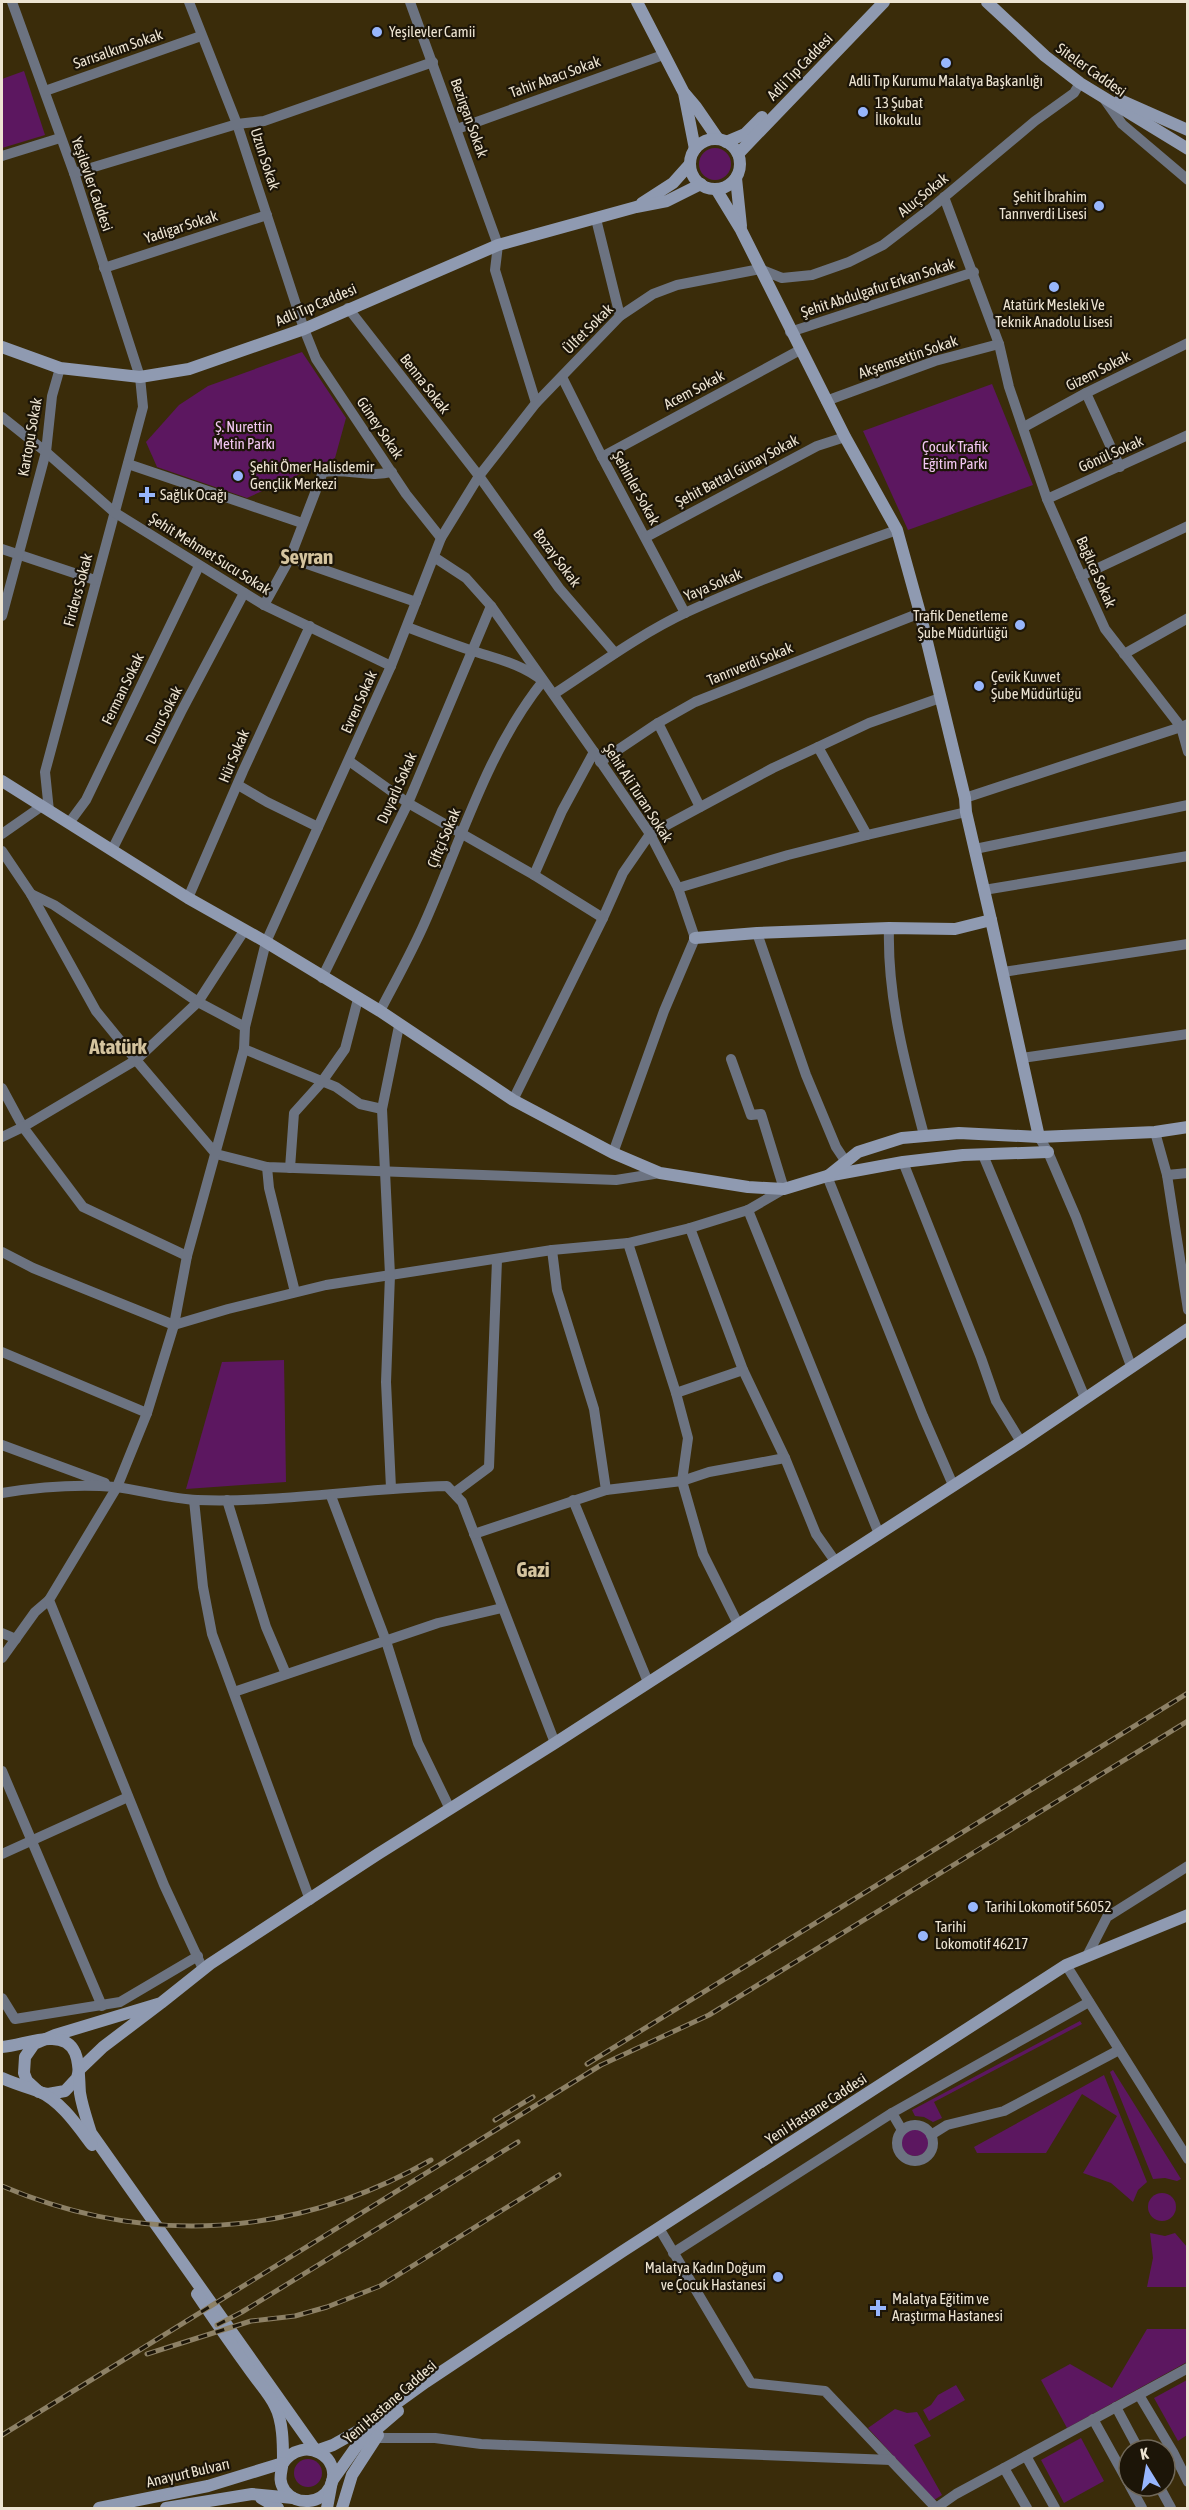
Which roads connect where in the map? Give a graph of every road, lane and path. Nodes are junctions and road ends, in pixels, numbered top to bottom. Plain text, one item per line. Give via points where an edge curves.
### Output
1 (11, 2) edge
2 (189, 2) edge
3 (410, 2) edge
4 (640, 2) edge
5 (873, 2) edge
6 (884, 2) edge
7 (987, 2) edge
8 (996, 2) edge
9 (2, 5) edge
10 (201, 36) junction
11 (663, 55) junction
12 (433, 62) junction
13 (1080, 83) junction
14 (45, 91) junction
15 (684, 93) junction
16 (1105, 100) junction
17 (237, 124) junction
18 (457, 129) junction
19 (1188, 130) edge
20 (60, 138) junction
21 (722, 141) junction
22 (695, 149) junction
23 (1188, 149) edge
24 (738, 154) junction
25 (2, 156) edge
26 (690, 164) junction
27 (74, 173) junction
28 (736, 178) junction
29 (1188, 180) edge
30 (701, 184) junction
31 (716, 189) junction
32 (944, 197) junction
33 (636, 207) junction
34 (267, 215) junction
35 (597, 219) junction
36 (741, 230) junction
37 (498, 245) junction
38 (104, 268) junction
39 (760, 269) junction
40 (974, 273) junction
41 (348, 308) junction
42 (620, 316) junction
43 (304, 329) junction
44 (790, 332) junction
45 (1188, 343) edge
46 (999, 344) junction
47 (2, 347) edge
48 (800, 350) junction
49 (60, 368) junction
50 (140, 376) junction
51 (562, 377) junction
52 (1086, 393) junction
53 (826, 401) junction
54 (536, 403) junction
55 (2, 417) edge
56 (1024, 427) junction
57 (1188, 435) edge
58 (845, 437) junction
59 (46, 452) junction
60 (602, 457) junction
61 (128, 464) junction
62 (1120, 467) junction
63 (392, 472) junction
64 (479, 476) junction
65 (1047, 499) junction
66 (114, 512) junction
67 (302, 523) junction
68 (1188, 526) edge
69 (897, 530) junction
70 (646, 537) junction
71 (441, 538) junction
72 (2, 549) edge
73 (19, 554) junction
74 (434, 557) junction
75 (290, 558) junction
76 (200, 566) junction
77 (1081, 576) junction
78 (95, 580) junction
79 (244, 593) junction
80 (416, 602) junction
81 (264, 605) junction
82 (491, 606) junction
83 (686, 613) junction
84 (920, 613) junction
85 (2, 616) edge
86 (1188, 618) edge
87 (310, 626) junction
88 (407, 627) junction
89 (472, 651) junction
90 (615, 653) junction
91 (1124, 654) junction
92 (391, 666) junction
93 (543, 681) junction
94 (554, 694) junction
95 (940, 698) junction
96 (658, 723) junction
97 (1184, 726) edge
98 (818, 747) junction
99 (1188, 752) edge
100 (597, 757) junction
101 (348, 761) junction
102 (2, 781) edge
103 (238, 785) junction
104 (965, 798) junction
105 (408, 803) junction
106 (1188, 805) edge
107 (700, 807) junction
108 (46, 808) junction
109 (966, 812) junction
110 (69, 823) junction
111 (318, 827) junction
112 (2, 834) edge
113 (462, 834) junction
114 (650, 834) junction
115 (867, 835) junction
116 (975, 849) junction
117 (112, 850) junction
118 (2, 851) edge
119 (1188, 856) edge
120 (534, 875) junction
121 (678, 888) junction
122 (984, 890) junction
123 (31, 894) junction
124 (188, 898) junction
125 (603, 918) junction
126 (990, 920) junction
127 (888, 928) junction
128 (244, 931) junction
129 (757, 933) junction
130 (695, 938) junction
131 (266, 942) junction
132 (1188, 944) edge
133 (1003, 972) junction
134 (322, 978) junction
135 (358, 999) junction
136 (198, 1002) junction
137 (380, 1011) junction
138 (399, 1026) junction
139 (245, 1027) junction
140 (1188, 1034) edge
141 (244, 1049) junction
142 (1022, 1058) junction
143 (731, 1059) dead end
144 (136, 1060) junction
145 (321, 1083) junction
146 (2, 1088) edge
147 (513, 1100) junction
148 (382, 1109) junction
149 (23, 1127) junction
150 (1188, 1127) edge
151 (1155, 1131) junction
152 (924, 1135) junction
153 (2, 1137) edge
154 (1039, 1137) junction
155 (1048, 1152) junction
156 (613, 1153) junction
157 (216, 1154) junction
158 (983, 1155) junction
159 (846, 1162) junction
160 (903, 1162) junction
161 (267, 1167) junction
162 (290, 1168) junction
163 (385, 1170) junction
164 (660, 1173) junction
165 (1188, 1173) edge
166 (1167, 1175) junction
167 (827, 1176) junction
168 (784, 1188) junction
169 (748, 1210) junction
170 (690, 1228) junction
171 (628, 1244) junction
172 (1182, 1249) edge
173 (552, 1250) junction
174 (2, 1252) edge
175 (187, 1256) junction
176 (497, 1260) junction
177 (390, 1275) junction
178 (295, 1292) junction
179 (1188, 1310) edge
180 (174, 1326) junction
181 (1188, 1329) edge
182 (2, 1352) edge
183 (1131, 1366) junction
184 (743, 1370) junction
185 (676, 1393) junction
186 (1085, 1398) junction
187 (147, 1413) junction
188 (1021, 1442) junction
189 (2, 1445) edge
190 (785, 1458) junction
191 (682, 1480) junction
192 (953, 1485) junction
193 (117, 1487) junction
194 (391, 1488) junction
195 (606, 1490) junction
196 (2, 1493) edge
197 (454, 1493) junction
198 (331, 1496) junction
199 (194, 1500) junction
200 (227, 1500) junction
201 (573, 1500) junction
202 (474, 1534) junction
203 (879, 1534) junction
204 (835, 1561) junction
205 (49, 1599) junction
206 (502, 1608) junction
207 (738, 1624) junction
208 (2, 1633) edge
209 (16, 1640) junction
210 (386, 1641) junction
211 (2, 1658) edge
212 (286, 1674) junction
213 (648, 1682) junction
214 (234, 1692) junction
215 (555, 1743) junction
216 (2, 1771) edge
217 (128, 1797) junction
218 (450, 1809) junction
219 (31, 1842) junction
220 (2, 1854) edge
221 (1188, 1866) edge
222 (310, 1900) junction
223 (1188, 1915) edge
224 (1088, 1954) junction
225 (198, 1956) junction
226 (1066, 1965) junction
227 (203, 1969) junction
228 (2, 1998) edge
229 (1089, 2002) junction
230 (161, 2003) junction
231 (102, 2006) junction
232 (41, 2040) junction
233 (2, 2047) edge
234 (1119, 2050) junction
235 (79, 2070) junction
236 (2, 2078) edge
237 (39, 2092) junction
238 (892, 2113) junction
239 (902, 2130) junction
240 (88, 2134) junction
241 (931, 2135) junction
242 (1188, 2159) edge
243 (658, 2228) junction
244 (673, 2253) junction
245 (473, 2351) junction
246 (1188, 2368) edge
247 (1139, 2395) junction
248 (1116, 2407) junction
249 (390, 2418) junction
250 (1094, 2420) junction
251 (375, 2438) junction
252 (1133, 2438) edge
253 (316, 2451) junction
254 (1026, 2456) junction
255 (891, 2460) junction
256 (1117, 2462) edge
257 (283, 2463) junction
258 (1004, 2468) junction
259 (332, 2481) junction
260 (1188, 2482) edge
261 (252, 2494) junction
262 (300, 2503) edge
263 (99, 2508) edge
264 (166, 2508) edge
265 (278, 2508) edge
266 (327, 2508) edge
267 (342, 2508) edge
268 (936, 2508) edge
269 (1027, 2508) edge
270 (1055, 2508) edge

1 - 9 street
1 - 14 street, Yeşilevler Caddesi
2 - 10 street, Uzun Sokak
3 - 12 street, Bezirgan Sokak
4 - 11 street
5 - 21 street, Adli Tıp Caddesi via 745,134
6 - 24 street, Adli Tıp Caddesi
7 - 13 street, Siteler Caddesi
8 - 19 street, Siteler Caddesi via 1068,66 1126,104
10 - 14 street, Sarısalkım Sokak
10 - 17 street, Uzun Sokak
11 - 15 street
11 - 18 street, Tahir Abacı Sokak
12 - 17 street via 264,121
12 - 18 street, Bezirgan Sokak
13 - 16 street, Siteler Caddesi
13 - 32 street, Aluç Sokak via 1074,93
14 - 20 street, Yeşilevler Caddesi
15 - 21 street
15 - 22 street
16 - 23 street, Siteler Caddesi
16 - 29 street via 1122,124
17 - 27 street
17 - 34 street, Uzun Sokak
18 - 37 street, Bezirgan Sokak
20 - 25 street
20 - 27 street, Yeşilevler Caddesi
21 - 22 street, Adli Tıp Caddesi via 702,143
21 - 24 street
22 - 26 street, Adli Tıp Caddesi
24 - 28 street
26 - 30 street
26 - 33 street, Adli Tıp Caddesi via 673,183
27 - 38 street, Yeşilevler Caddesi
28 - 31 street
28 - 36 street
30 - 31 street
30 - 33 street, Adli Tıp Caddesi via 668,201
31 - 36 street
32 - 39 street, Aluç Sokak via 883,245 849,262 812,275 782,278
32 - 40 street, Bağlıca Sokak
33 - 35 street, Adli Tıp Caddesi
34 - 38 street, Yadigar Sokak
34 - 43 street, Uzun Sokak
35 - 37 street, Adli Tıp Caddesi
35 - 42 street
36 - 39 street
37 - 41 street, Adli Tıp Caddesi
37 - 54 street via 495,270
38 - 50 street, Yeşilevler Caddesi
39 - 42 street, Ülfet Sokak via 677,285 653,294
39 - 44 street
40 - 44 street, Şehit Abdulgafur Erkan Sokak
40 - 46 street, Bağlıca Sokak
41 - 43 street, Adli Tıp Caddesi
41 - 64 street, Benna Sokak
42 - 51 street, Ülfet Sokak
43 - 50 street, Adli Tıp Caddesi via 189,369
43 - 63 street, Güney Sokak via 316,359
44 - 48 street
45 - 52 street, Gizem Sokak
46 - 53 street, Akşemsettin Sokak via 935,361
46 - 56 street, Bağlıca Sokak
47 - 49 street, Adli Tıp Caddesi
48 - 53 street
48 - 60 street, Acem Sokak
49 - 50 street, Adli Tıp Caddesi
49 - 59 street, Kartopu Sokak via 52,396
50 - 61 street, Firdevs Sokak via 143,407
51 - 54 street, Ülfet Sokak
51 - 60 street, Şehinler Sokak
52 - 56 street, Gizem Sokak
52 - 62 street
53 - 58 street
54 - 64 street, Ülfet Sokak
55 - 59 street, Şehit Mehmet Sucu Sokak
56 - 65 street, Bağlıca Sokak
57 - 62 street, Gönül Sokak
58 - 69 street
58 - 70 street, Şehit Battal Günay Sokak via 817,446
59 - 66 street, Şehit Mehmet Sucu Sokak
59 - 73 street, Kartopu Sokak
60 - 70 street, Şehinler Sokak
61 - 66 street, Firdevs Sokak
61 - 67 street
62 - 65 street, Gönül Sokak
63 - 67 street via 377,476 339,470 323,472
63 - 71 street, Güney Sokak
64 - 71 street, Evren Sokak
64 - 90 street, Bozay Sokak via 560,588
65 - 77 street, Bağlıca Sokak
66 - 76 street, Şehit Mehmet Sucu Sokak
66 - 78 street, Firdevs Sokak
67 - 75 street
68 - 77 street
69 - 83 street, Yaya Sokak via 802,564
69 - 84 street
70 - 83 street, Şehinler Sokak
71 - 74 street, Evren Sokak
72 - 73 street
73 - 78 street
73 - 85 street, Kartopu Sokak
74 - 80 street, Evren Sokak
74 - 82 street, Şehit Ali Turan Sokak via 466,578
75 - 80 street
75 - 81 street
76 - 79 street, Şehit Mehmet Sucu Sokak
76 - 110 street, Ferman Sokak via 86,800
77 - 91 street, Bağlıca Sokak via 1105,629
78 - 108 street, Firdevs Sokak via 45,772
79 - 81 street, Şehit Mehmet Sucu Sokak
79 - 117 street, Duru Sokak
80 - 88 street, Evren Sokak
81 - 87 street, Şehit Mehmet Sucu Sokak
82 - 89 street, Duyarlı Sokak
82 - 93 street, Şehit Ali Turan Sokak
83 - 90 street, Yaya Sokak
84 - 95 street
84 - 96 street, Tanrıverdi Sokak via 695,702
86 - 91 street
87 - 92 street, Şehit Mehmet Sucu Sokak
87 - 103 street, Hür Sokak
88 - 89 street
88 - 92 street, Evren Sokak
89 - 93 street via 501,658
89 - 105 street, Duyarlı Sokak
90 - 94 street, Yaya Sokak
91 - 97 street, Bağlıca Sokak
92 - 101 street, Evren Sokak
93 - 94 street, Şehit Ali Turan Sokak
93 - 113 street, Çiftçi Sokak via 522,707
94 - 100 street, Şehit Ali Turan Sokak
95 - 98 street via 869,723
95 - 104 street
96 - 100 street, Tanrıverdi Sokak
96 - 107 street
97 - 99 street
97 - 104 street
98 - 107 street
98 - 115 street
100 - 114 street, Şehit Ali Turan Sokak
100 - 120 street via 562,810
101 - 105 street
101 - 111 street, Evren Sokak
102 - 108 street
103 - 111 street
103 - 124 street, Hür Sokak
104 - 109 street
105 - 113 street
105 - 134 street, Duyarlı Sokak
106 - 116 street
107 - 114 street
108 - 110 street
108 - 112 street
109 - 115 street
109 - 116 street
110 - 117 street
111 - 131 street, Evren Sokak
113 - 120 street
113 - 137 street, Çiftçi Sokak via 424,924
114 - 121 street, Şehit Ali Turan Sokak
114 - 125 street via 623,873
115 - 121 street
116 - 122 street
117 - 124 street
118 - 123 street
119 - 122 street
120 - 125 street
121 - 130 street, Şehit Ali Turan Sokak
122 - 126 street
123 - 136 street via 54,905
123 - 144 street via 96,1011
124 - 128 street
125 - 147 street
126 - 127 street via 955,929
126 - 133 street
127 - 129 street
127 - 152 street via 888,964 906,1067
128 - 131 street
128 - 136 street
129 - 130 street
129 - 159 street via 806,1075
130 - 156 street
131 - 134 street
131 - 139 street, Evren Sokak
132 - 133 street
133 - 142 street
134 - 135 street
135 - 137 street
135 - 145 street via 345,1049
136 - 139 street
136 - 144 street
137 - 138 street
138 - 147 street
138 - 148 street
139 - 141 street, Evren Sokak
140 - 142 street
141 - 145 street
141 - 157 street, Evren Sokak
142 - 154 street
143 - 168 street via 751,1115 761,1114
144 - 149 street
144 - 157 street
145 - 148 street via 360,1104
145 - 162 street via 294,1113
146 - 149 street
147 - 156 street
148 - 163 street
149 - 153 street
149 - 175 street via 83,1207
150 - 151 street
151 - 154 street
151 - 166 street
152 - 154 street
152 - 159 street via 858,1152
154 - 155 street
155 - 158 street
155 - 183 street
156 - 164 street
157 - 161 street
157 - 175 street, Evren Sokak
158 - 160 street
158 - 186 street
159 - 167 street
160 - 167 street
160 - 188 street via 996,1401
161 - 162 street
161 - 178 street
162 - 163 street
163 - 164 street via 616,1180
163 - 177 street
164 - 168 street via 748,1187
165 - 166 street
166 - 172 street
167 - 168 street
167 - 192 street
168 - 169 street
169 - 170 street
169 - 203 street
170 - 171 street
170 - 184 street
171 - 173 street
171 - 185 street
172 - 179 street
173 - 176 street
173 - 195 street via 557,1290 594,1409
174 - 180 street
175 - 180 street, Evren Sokak
176 - 177 street
176 - 197 street via 489,1467
177 - 178 street
177 - 194 street via 386,1382
178 - 180 street
180 - 187 street, Evren Sokak
181 - 183 street
182 - 187 street
183 - 186 street
184 - 185 street
184 - 190 street
185 - 191 street via 688,1438
186 - 188 street
187 - 193 street, Evren Sokak
188 - 192 street
189 - 193 street
190 - 191 street
190 - 204 street via 816,1534
191 - 195 street
191 - 207 street via 703,1554
192 - 203 street
193 - 196 street
193 - 199 street
193 - 205 street, Evren Sokak
194 - 197 street via 447,1486
194 - 198 street
195 - 201 street
197 - 202 street via 462,1502
198 - 200 street
198 - 210 street
199 - 200 street
199 - 214 street via 205,1603
200 - 212 street via 266,1628
201 - 202 street
201 - 213 street
202 - 206 street
203 - 204 street
204 - 207 street
205 - 209 street, Evren Sokak
205 - 217 street
206 - 210 street via 438,1623
206 - 215 street
207 - 213 street
208 - 209 street
209 - 211 street, Evren Sokak
210 - 212 street
210 - 218 street via 417,1743
212 - 214 street
213 - 215 street
214 - 222 street
215 - 218 street
216 - 219 street
217 - 219 street
217 - 225 street
218 - 222 street
219 - 220 street
219 - 231 street
221 - 224 street via 1107,1917
222 - 227 street
223 - 224 street, Yeni Hastane Caddesi
224 - 226 street, Yeni Hastane Caddesi
225 - 227 street
225 - 231 street via 120,2002
226 - 229 street
226 - 243 street, Yeni Hastane Caddesi
227 - 230 street
228 - 231 street via 15,2019
229 - 234 street
229 - 238 street
230 - 232 street
230 - 235 street
232 - 233 street
232 - 235 street via 65,2042 76,2054
232 - 237 street via 28,2050 23,2065 27,2081
234 - 241 street via 1004,2111 947,2126
234 - 242 street
235 - 237 street via 65,2091
235 - 240 street
236 - 237 street
237 - 240 street
238 - 239 street
238 - 244 street
239 - 241 street via 918,2125
239 - 241 street via 897,2147 909,2160 921,2160 930,2152
240 - 253 street
240 - 257 street via 276,2407
243 - 244 street
243 - 245 street, Yeni Hastane Caddesi
244 - 255 street via 751,2383 825,2391
245 - 249 street, Yeni Hastane Caddesi
245 - 253 street, Yeni Hastane Caddesi via 358,2431
246 - 247 street
247 - 248 street
247 - 260 street
248 - 250 street
248 - 252 street
249 - 251 street
249 - 259 street, Yeni Hastane Caddesi via 356,2447
250 - 254 street
250 - 256 street
251 - 255 street
251 - 267 street via 352,2475
253 - 257 street via 301,2450
253 - 259 street via 331,2466
254 - 258 street
254 - 270 street
255 - 268 street
257 - 262 street via 280,2481
257 - 263 street, Anayurt Bulvarı via 208,2486
258 - 268 street
258 - 269 street
259 - 262 street via 318,2499
259 - 266 street
261 - 262 street, Anayurt Bulvarı
261 - 264 street, Anayurt Bulvarı
261 - 265 street

